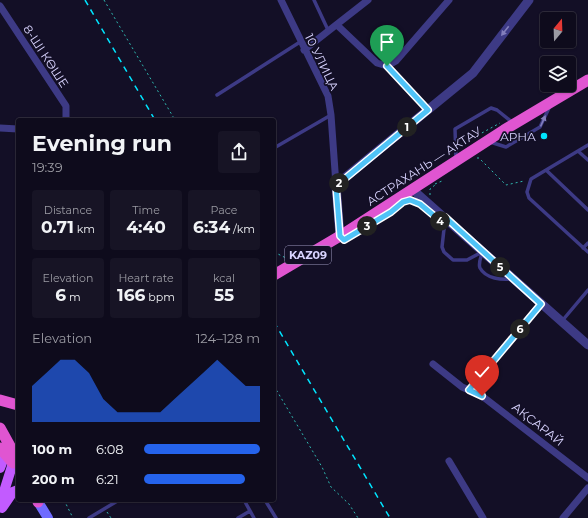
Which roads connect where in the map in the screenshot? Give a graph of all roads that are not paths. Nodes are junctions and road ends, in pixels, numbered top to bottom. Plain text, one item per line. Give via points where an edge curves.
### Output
1 (281, 0) edge
2 (314, 0) edge
3 (368, 0) edge
4 (448, 0) edge
5 (529, 0) edge
6 (0, 6) edge
7 (3, 16) edge
8 (337, 24) junction
9 (328, 30) junction
10 (300, 42) junction
11 (304, 50) junction
12 (387, 66) junction
13 (588, 80) edge
14 (217, 95) dead end
15 (551, 102) junction
16 (428, 110) junction
17 (331, 115) junction
18 (66, 118) edge
19 (514, 124) junction
20 (0, 128) edge
21 (16, 129) edge
22 (487, 141) junction
23 (588, 145) edge
24 (276, 147) edge
25 (578, 151) junction
26 (457, 160) junction
27 (588, 160) edge
28 (546, 170) junction
29 (336, 186) junction
30 (412, 189) junction
31 (588, 210) edge
32 (445, 217) junction
33 (340, 236) junction
34 (588, 242) edge
35 (583, 248) junction
36 (482, 251) junction
37 (588, 252) edge
38 (276, 274) edge
39 (513, 279) junction
40 (588, 290) edge
41 (541, 304) junction
42 (561, 321) junction
43 (588, 345) edge
44 (433, 364) dead end
45 (469, 390) junction
46 (0, 400) edge
47 (16, 404) edge
48 (0, 428) edge
49 (13, 455) edge
50 (449, 461) dead end
51 (0, 468) edge
52 (588, 478) edge
53 (588, 488) edge
54 (16, 491) edge
55 (38, 502) edge
56 (116, 502) edge
57 (245, 502) edge
58 (266, 502) edge
59 (0, 504) edge
60 (0, 511) edge
61 (250, 511) junction
62 (48, 518) edge
63 (89, 518) edge
64 (238, 518) edge
65 (254, 518) edge
66 (276, 518) edge
67 (484, 518) edge
68 (563, 518) edge

1 - 10 street, 10 УЛИЦА
2 - 9 lane
3 - 8 street
4 - 12 street via 396,61
5 -> 16 street via 473,73
6 - 7 street, 8-ШI КӨШЕ
7 - 18 street, 8-ШI КӨШЕ via 66,106
8 - 9 street
8 - 12 street via 377,63
9 - 11 street
10 - 11 street, 10 УЛИЦА
10 - 14 lane
11 - 17 street, 10 УЛИЦА via 328,96
12 - 16 lane
13 - 15 highway, АСТРАХАНЬ — АКТАУ / KAZ09
15 - 19 highway, АСТРАХАНЬ — АКТАУ / KAZ09
22 -> 15 lane via 506,147 540,127
16 - 29 street
17 - 24 lane
17 - 29 street, 10 УЛИЦА
19 - 22 highway, АСТРАХАНЬ — АКТАУ / KAZ09
19 - 26 lane via 491,108 454,129
20 - 21 street
22 - 26 highway, АСТРАХАНЬ — АКТАУ / KAZ09
23 - 25 lane
25 - 27 lane
25 - 28 lane
26 - 30 highway, АСТРАХАНЬ — АКТАУ / KAZ09
28 - 31 lane
28 - 35 lane via 531,179 527,192 529,198
29 - 33 street
30 - 32 street
30 - 33 highway, АСТРАХАНЬ — АКТАУ / KAZ09
32 - 36 street
32 - 36 lane via 442,247 444,252 453,260 459,261 467,260
33 - 38 highway, АСТРАХАНЬ — АКТАУ / KAZ09
34 - 35 lane
35 - 37 lane
36 - 39 street
36 - 39 lane via 481,270 496,279
39 - 41 street
40 - 42 lane
41 - 42 street
41 - 45 street
42 - 43 street
44 - 45 street, АҚСАРАЙ
45 - 52 street, АҚСАРАЙ via 482,396
46 - 47 highway
48 - 49 highway
49 - 51 main road
49 - 59 main road
50 - 67 street
53 - 68 street
54 - 60 main road
55 - 62 main road
56 - 63 lane
57 - 61 lane
58 - 66 lane
61 - 64 lane
61 - 65 lane

